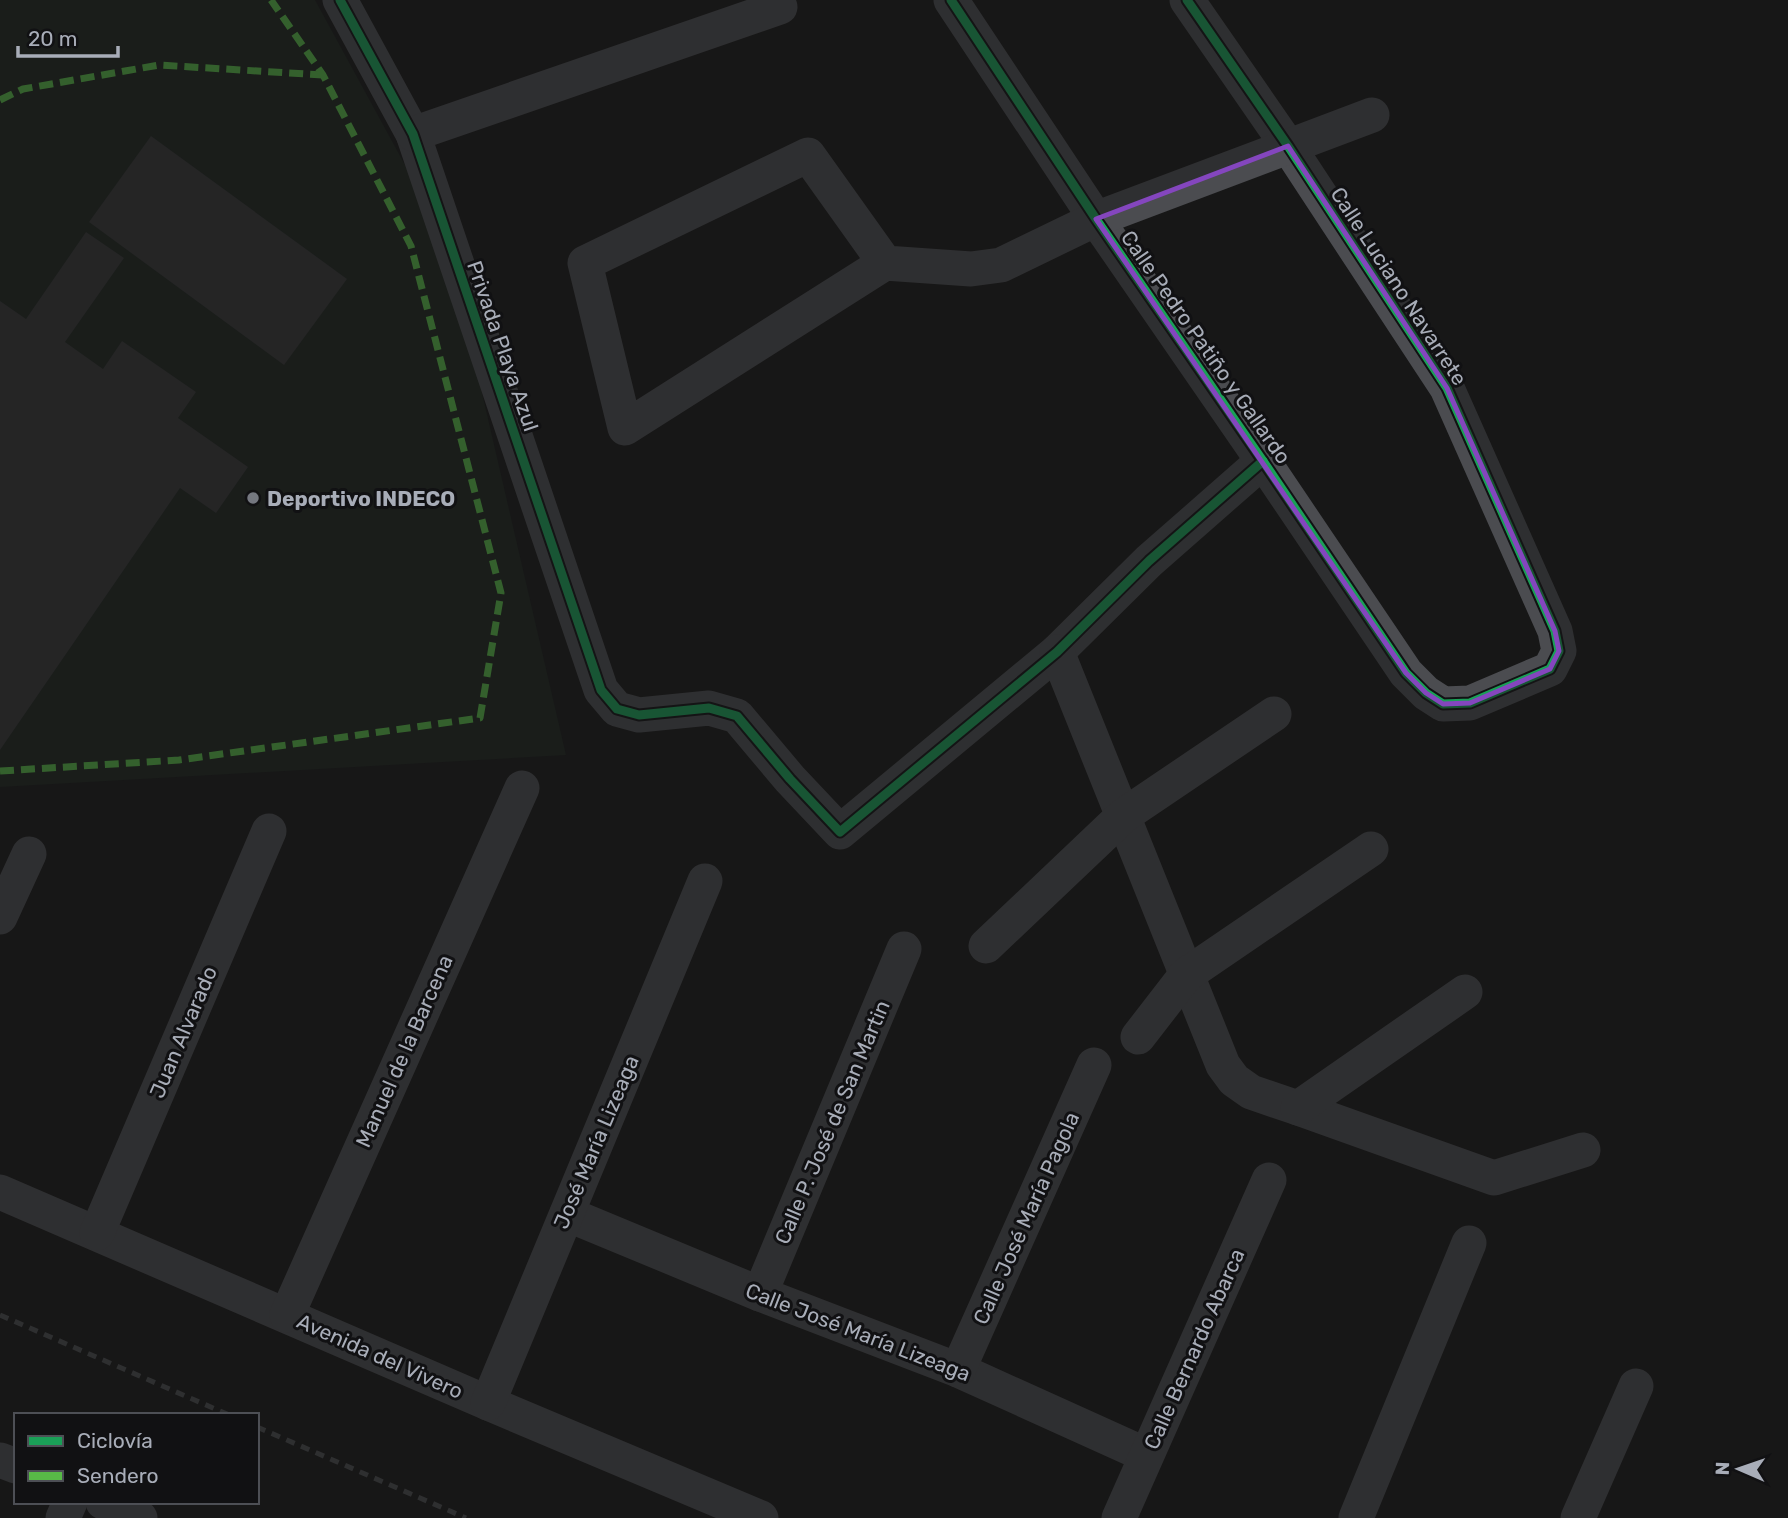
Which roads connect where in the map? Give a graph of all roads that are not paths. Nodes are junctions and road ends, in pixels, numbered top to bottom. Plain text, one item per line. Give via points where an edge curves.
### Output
1 (340, 0) edge
2 (950, 0) edge
3 (1187, 0) edge
4 (780, 7) dead end
5 (1372, 115) dead end
6 (413, 134) junction
7 (1288, 146) junction
8 (1096, 219) junction
9 (885, 263) junction
10 (1263, 461) junction
11 (1057, 652) junction
12 (1443, 704) joint
13 (1274, 714) dead end
14 (522, 788) dead end
15 (1122, 816) junction
16 (269, 831) dead end
17 (1371, 849) dead end
18 (29, 855) dead end
19 (705, 881) dead end
20 (0, 917) edge
21 (986, 946) dead end
22 (904, 949) dead end
23 (1186, 975) junction
24 (1465, 992) dead end
25 (1138, 1037) dead end
26 (1094, 1065) dead end
27 (1298, 1108) junction
28 (1583, 1150) dead end
29 (1269, 1180) dead end
30 (0, 1192) edge
31 (567, 1213) junction
32 (97, 1233) junction
33 (1469, 1243) dead end
34 (761, 1294) junction
35 (287, 1315) junction
36 (958, 1370) junction
37 (1636, 1386) dead end
38 (488, 1403) junction
39 (1146, 1455) junction
40 (108, 1504) edge
41 (140, 1518) edge
42 (761, 1518) edge
43 (1119, 1518) edge
44 (1356, 1518) edge
45 (1578, 1518) edge

1 - 6 street, Privada Playa Azul
2 - 8 street, Calle Pedro Patiño y Gallardo
3 - 7 street, Calle Luciano Navarrete
4 - 6 street
5 - 7 street, Calle Pedro Patiño y Gallardo
6 - 11 street, Privada Playa Azul via 601,690 617,709 639,715 709,708 737,716 841,832
7 - 8 street, Calle Pedro Patiño y Gallardo
7 - 12 street, Calle Luciano Navarrete via 1447,388 1555,631 1559,651 1550,669 1470,703
8 - 9 street via 1001,265 971,269
8 - 10 street, Calle Pedro Patiño y Gallardo
9 - 9 street via 732,361 625,428 586,263 808,155
10 - 11 street via 1149,561
10 - 12 street, Calle Pedro Patiño y Gallardo via 1406,673
11 - 15 street
13 - 15 street
14 - 35 street, Manuel de la Barcena
15 - 21 street
15 - 23 street
16 - 32 street, Juan Alvarado
17 - 23 street
18 - 20 street
19 - 31 street, José María Lizeaga
22 - 34 street, Calle P. José de San Martin
23 - 25 street
23 - 27 street via 1223,1065 1234,1080 1251,1092
24 - 27 street
26 - 36 street, Calle José María Pagola
27 - 28 street via 1493,1178
29 - 39 street, Calle Bernardo Abarca
30 - 32 street, Avenida del Vivero
31 - 34 street, Calle José María Lizeaga
31 - 38 street, José María Lizeaga
32 - 35 street, Avenida del Vivero
33 - 44 street
34 - 36 street, Calle José María Lizeaga
35 - 38 street, Avenida del Vivero
36 - 39 street, Calle José María Lizeaga
37 - 45 street
38 - 42 street, Avenida del Vivero
39 - 43 street, Calle Bernardo Abarca
40 - 41 street

